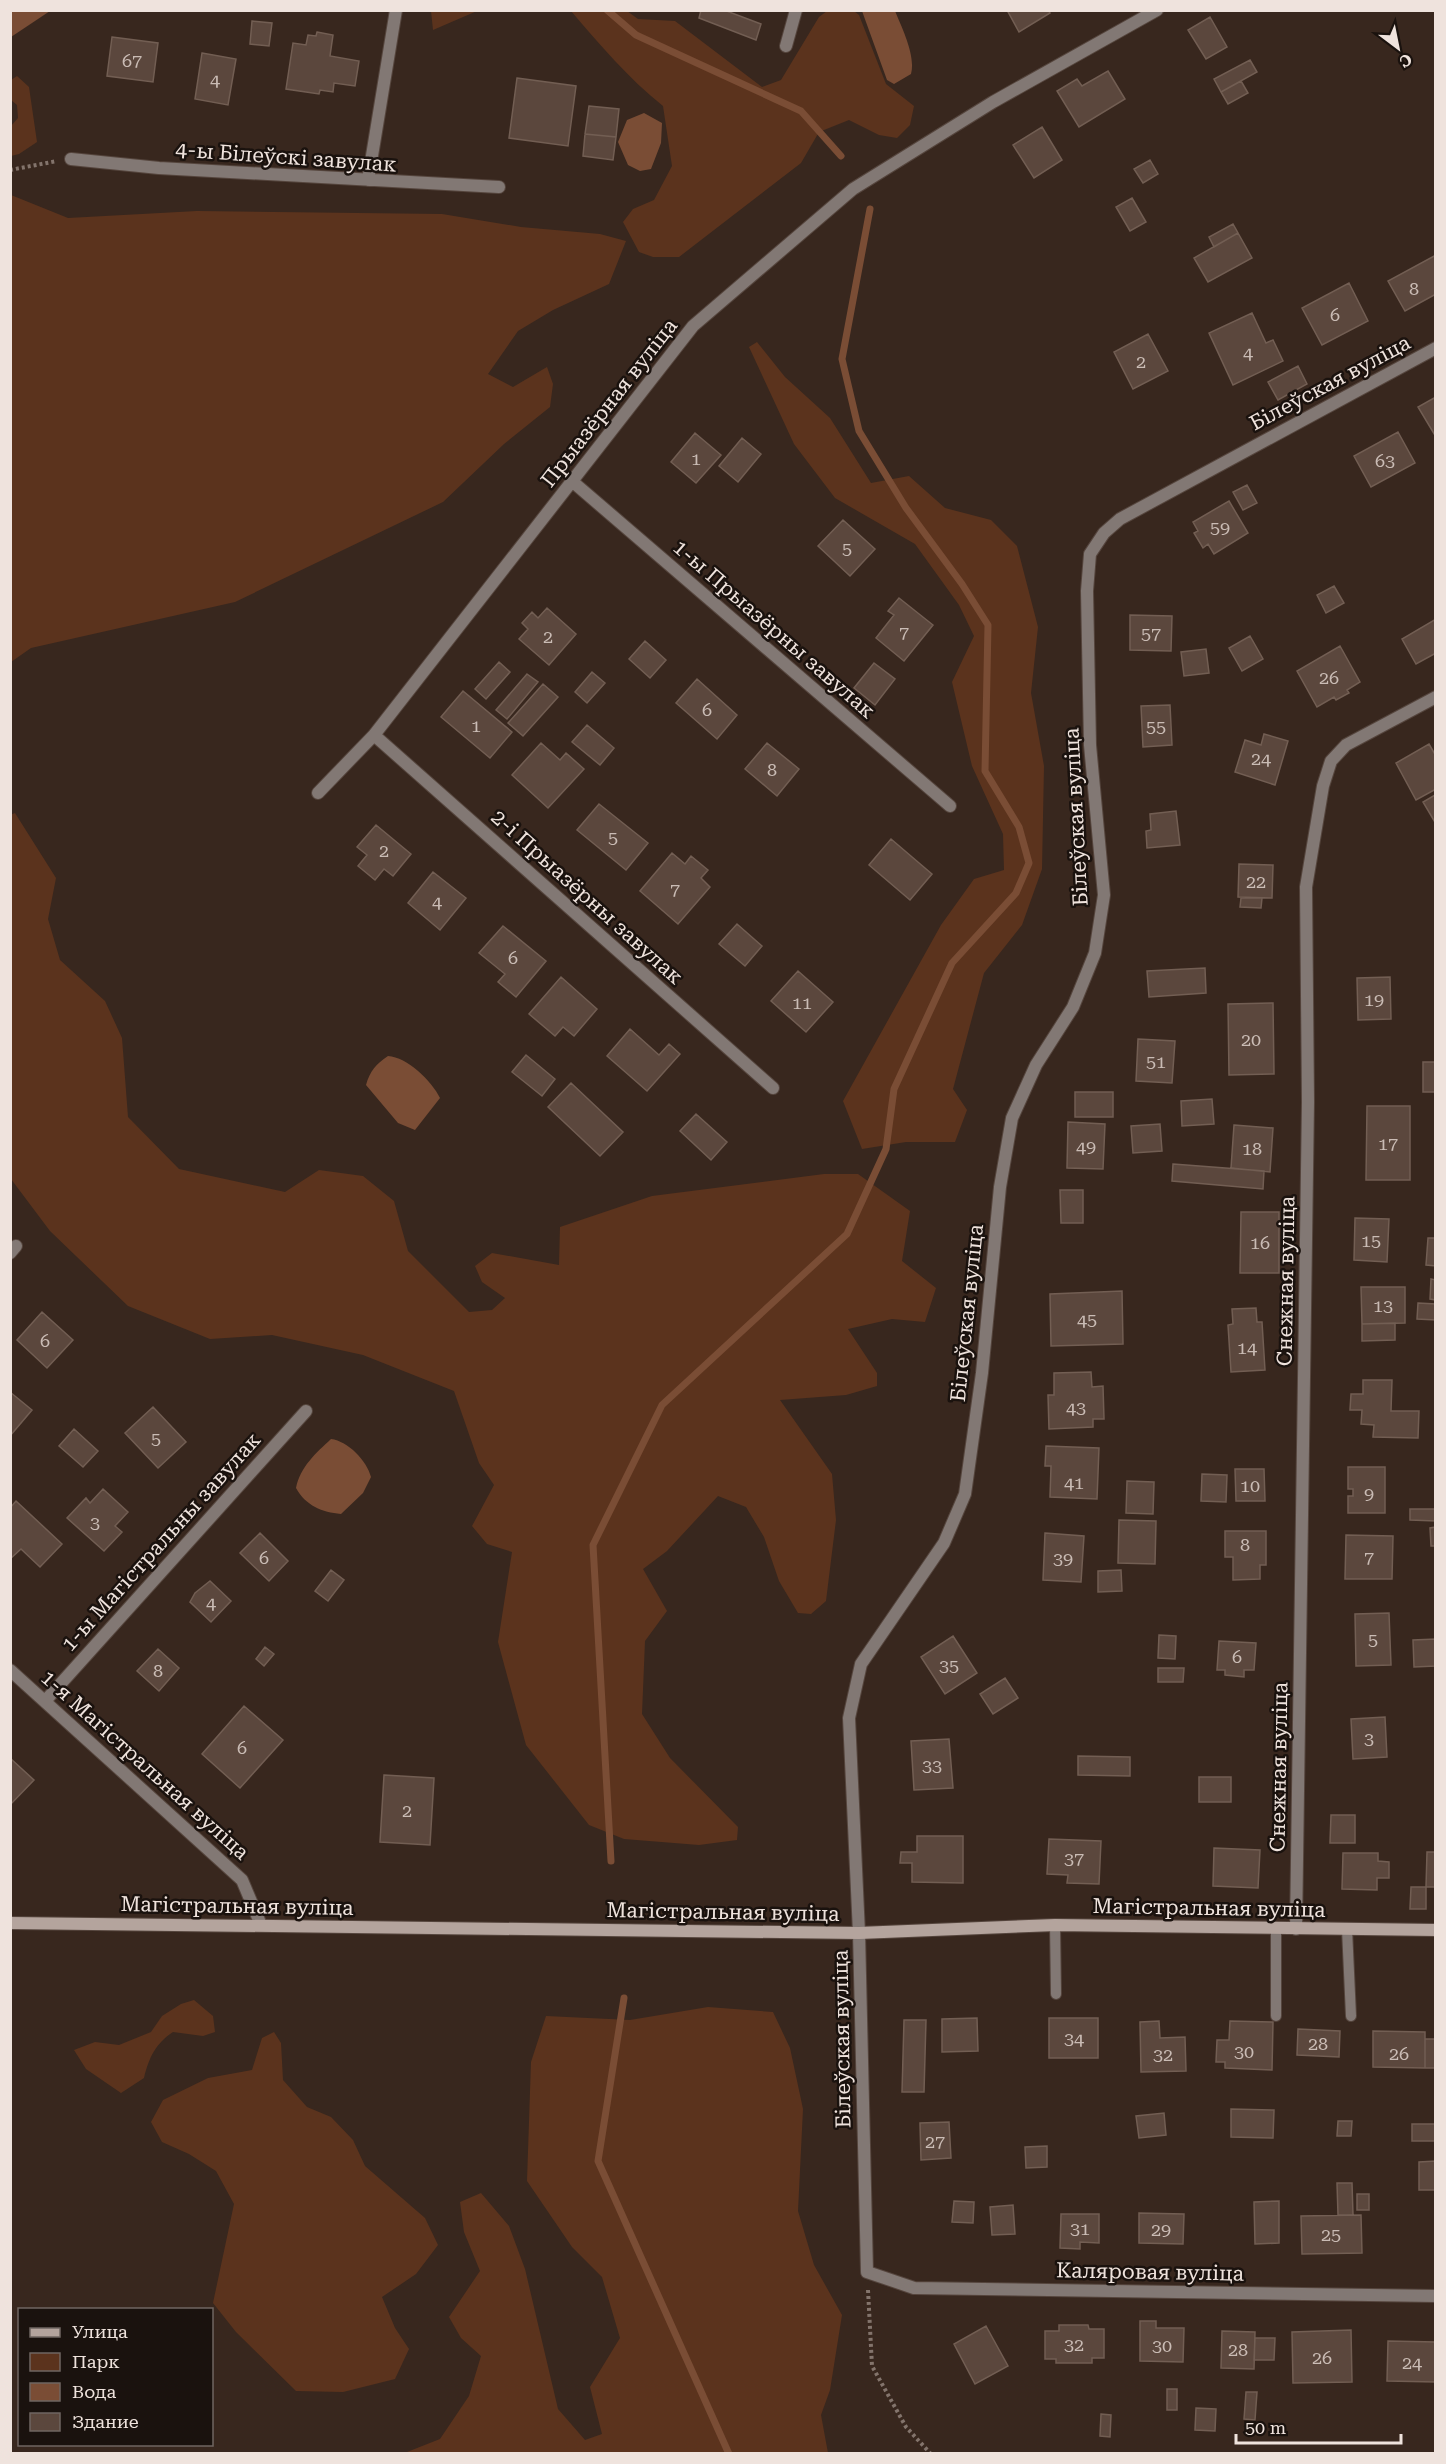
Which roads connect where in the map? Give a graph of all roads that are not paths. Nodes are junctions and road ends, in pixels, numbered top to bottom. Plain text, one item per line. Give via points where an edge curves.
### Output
1 (396, 10) edge
2 (796, 10) edge
3 (1157, 10) edge
4 (786, 46) dead end
5 (71, 159) road end
6 (368, 180) junction
7 (499, 187) dead end
8 (1436, 348) edge
9 (573, 482) junction
10 (1436, 697) edge
11 (374, 735) junction
12 (318, 793) dead end
13 (950, 806) dead end
14 (773, 1088) dead end
15 (306, 1411) dead end
16 (10, 1670) edge
17 (46, 1700) junction
18 (10, 1923) edge
19 (261, 1925) junction
20 (1054, 1925) junction
21 (1276, 1928) junction
22 (1296, 1929) junction
23 (1347, 1929) junction
24 (1436, 1930) edge
25 (859, 1933) junction
26 (1056, 1994) dead end
27 (1276, 2016) dead end
28 (1351, 2016) dead end
29 (867, 2272) joint
30 (1436, 2296) edge

1 - 6 street
2 - 4 street
3 - 9 street, Прыазёрная вуліца via 993,102 853,189 693,326
5 - 6 street, 4-ы Білеўскі завулак
6 - 7 street, 4-ы Білеўскі завулак
8 - 25 street, Білеўская вуліца via 1120,519 1104,533 1090,554 1090,745 1104,896 1095,953 1073,1007 1036,1065 1012,1118 1000,1187 982,1373 965,1494 944,1543 861,1664 849,1718
9 - 11 street, Прыазёрная вуліца
9 - 13 street, 1-ы Прыазёрны завулак
10 - 22 street, Снежная вуліца via 1346,745 1331,761 1306,887 1308,1102
11 - 12 street, Прыазёрная вуліца
11 - 14 street, 2-і Прыазёрны завулак
15 - 17 street, 1-ы Магістральны завулак
16 - 17 street, 1-я Магістральная вуліца
17 - 19 street, 1-я Магістральная вуліца via 242,1880
18 - 19 street, Магістральная вуліца
19 - 25 street, Магістральная вуліца
20 - 21 street, Магістральная вуліца
20 - 25 street, Магістральная вуліца
20 - 26 lane
21 - 22 street, Магістральная вуліца
21 - 27 lane
22 - 23 street, Магістральная вуліца
23 - 24 street, Магістральная вуліца
23 - 28 lane
25 - 29 street, Білеўская вуліца
29 - 30 street, Каляровая вуліца via 915,2288

